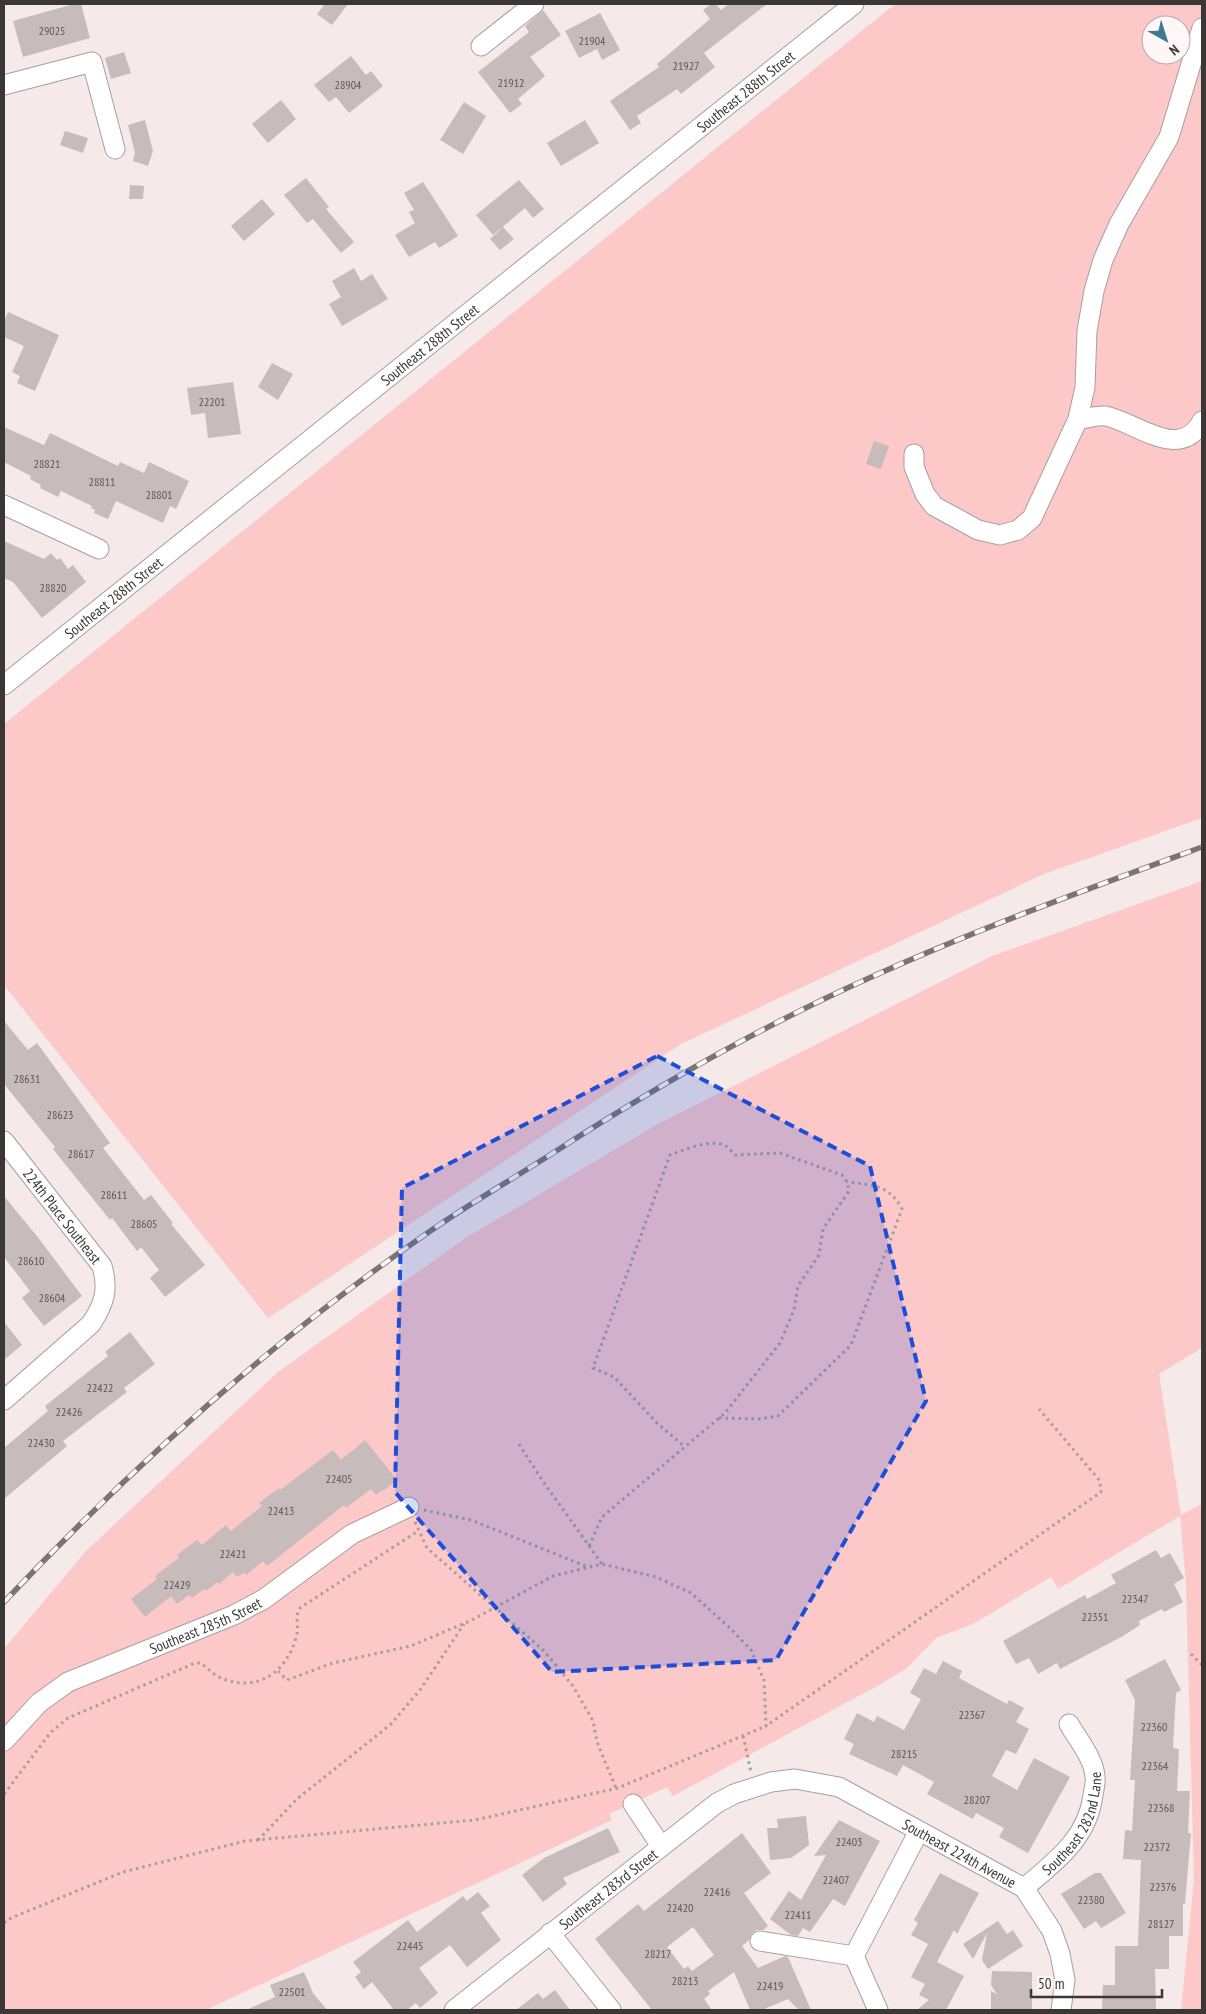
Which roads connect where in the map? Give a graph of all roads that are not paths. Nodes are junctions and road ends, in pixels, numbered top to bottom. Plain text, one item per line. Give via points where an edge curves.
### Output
1 (534, 4) edge
2 (854, 4) edge
3 (1202, 28) edge
4 (481, 46) dead end
5 (4, 85) edge
6 (115, 149) dead end
7 (1078, 419) junction
8 (1202, 421) edge
9 (914, 454) dead end
10 (4, 504) edge
11 (99, 549) dead end
12 (4, 685) edge
13 (4, 1141) edge
14 (4, 1400) edge
15 (409, 1507) road end
16 (1069, 1724) dead end
17 (4, 1740) edge
18 (763, 1784) joint
19 (633, 1804) dead end
20 (919, 1831) junction
21 (661, 1846) junction
22 (1024, 1888) junction
23 (550, 1933) junction
24 (760, 1941) dead end
25 (854, 1956) junction
26 (454, 2010) edge
27 (611, 2010) edge
28 (878, 2010) edge
29 (1061, 2010) edge

1 - 4 street
2 - 12 street, Southeast 288th Street
3 - 7 street via 1169,137 1118,224 1103,260 1087,331 1085,387
5 - 6 street via 92,62
7 - 8 street via 1104,416 1167,440 1192,435
7 - 9 street via 1032,518 1018,530 1000,535 978,530 934,506 925,494 914,467
10 - 11 street
13 - 14 street, 224th Place Southeast via 102,1266 106,1279 106,1296 91,1324
15 - 17 street, Southeast 285th Street via 352,1534 264,1599 241,1611 68,1682 39,1703
16 - 22 street, Southeast 282nd Lane via 1090,1759 1095,1776 1092,1808 1075,1841
18 - 20 street, Southeast 224th Avenue via 795,1779 839,1787
18 - 21 street, Southeast 283rd Street via 717,1803
19 - 21 street
20 - 22 street, Southeast 224th Avenue
20 - 25 street
21 - 23 street, Southeast 283rd Street
22 - 29 street, Southeast 224th Avenue via 1052,1931 1060,1954 1065,1980
23 - 26 street, Southeast 283rd Street
23 - 27 street
24 - 25 street
25 - 28 street

